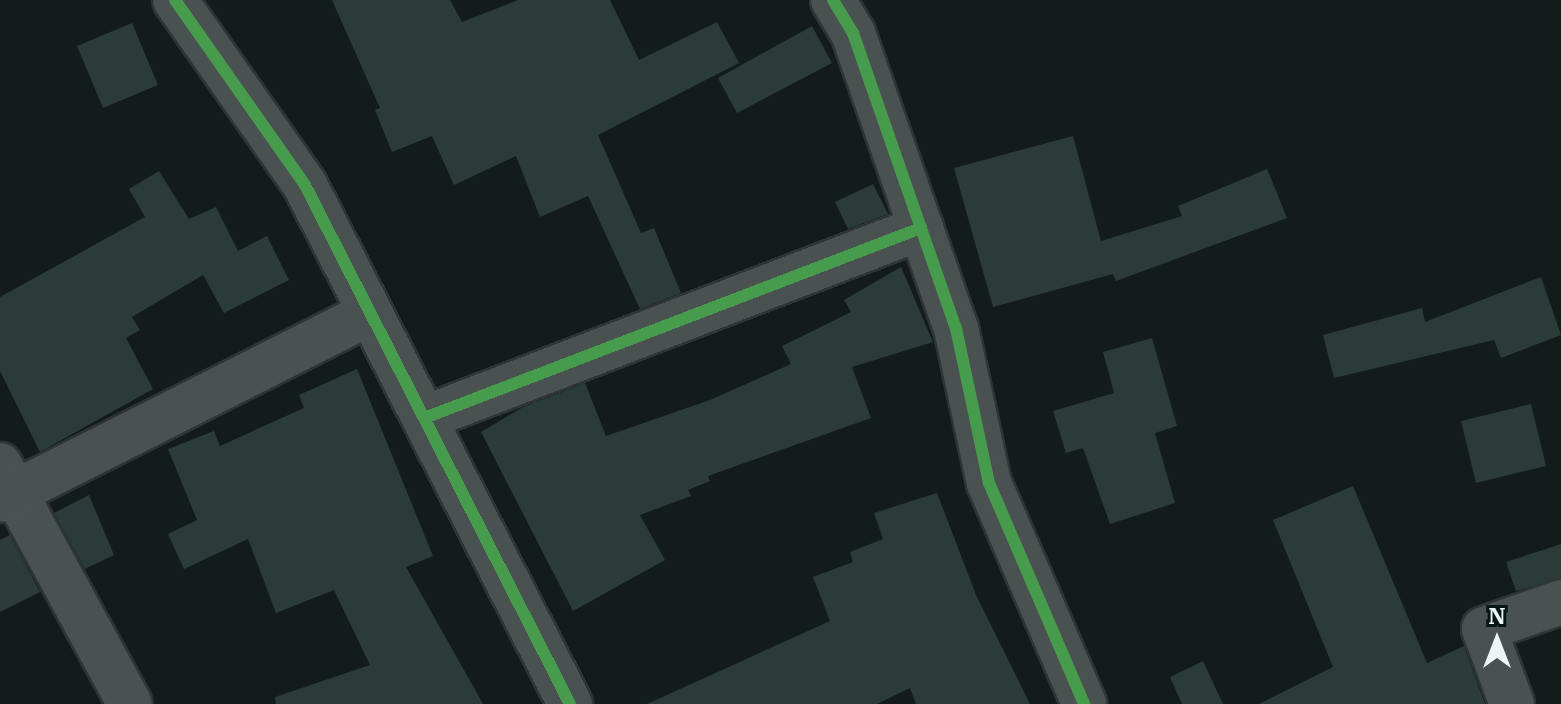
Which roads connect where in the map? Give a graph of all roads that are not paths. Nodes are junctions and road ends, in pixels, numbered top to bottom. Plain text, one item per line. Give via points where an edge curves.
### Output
1 (175, 0) edge
2 (833, 0) edge
3 (921, 228) junction
4 (369, 314) junction
5 (427, 417) junction
6 (4, 486) edge
7 (1561, 602) edge
8 (130, 704) edge
9 (570, 704) edge
10 (1084, 704) edge
11 (1512, 704) edge

1 - 4 street via 305,185
2 - 3 street via 853,33
3 - 5 street
3 - 10 street via 956,328 989,483
4 - 5 street
4 - 6 street
5 - 9 street
6 - 8 street
7 - 11 street via 1484,629

